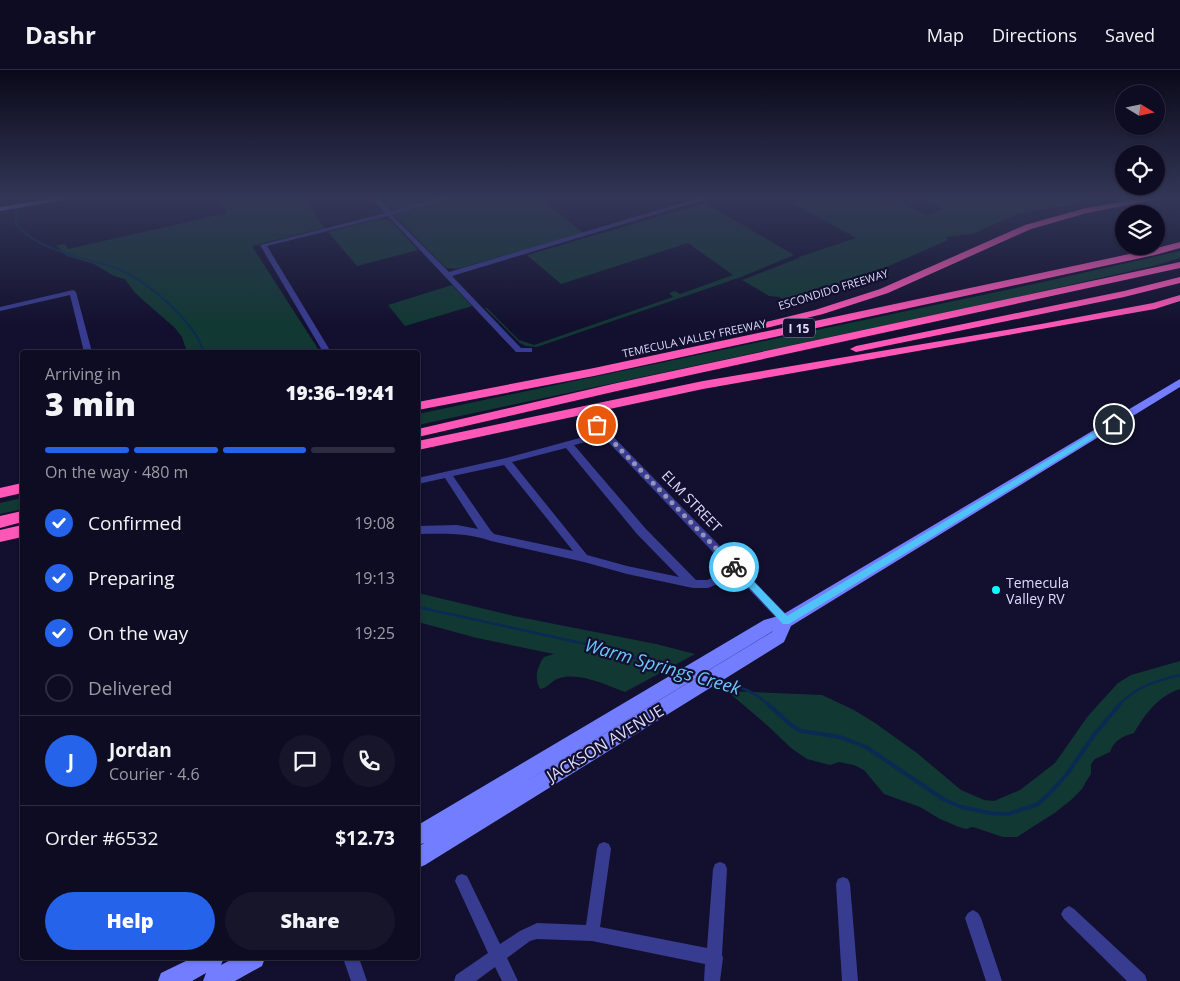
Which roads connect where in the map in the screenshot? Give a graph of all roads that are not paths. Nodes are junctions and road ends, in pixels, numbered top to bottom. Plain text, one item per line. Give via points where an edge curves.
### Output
1 (281, 241) edge
2 (414, 241) edge
3 (563, 241) edge
4 (994, 241) edge
5 (1180, 245) edge
6 (1180, 265) edge
7 (1180, 273) edge
8 (447, 275) junction
9 (1180, 280) edge
10 (1180, 298) edge
11 (0, 309) edge
12 (920, 322) junction
13 (88, 350) edge
14 (326, 350) edge
15 (529, 350) dead end
16 (1180, 382) edge
17 (703, 385) junction
18 (420, 405) edge
19 (420, 405) edge
20 (597, 425) dead end
21 (420, 433) edge
22 (586, 439) dead end
23 (568, 444) junction
24 (420, 446) edge
25 (506, 461) junction
26 (447, 474) junction
27 (420, 481) edge
28 (20, 488) edge
29 (0, 493) edge
30 (20, 517) edge
31 (0, 522) edge
32 (420, 530) edge
33 (20, 531) edge
34 (487, 534) junction
35 (0, 536) edge
36 (584, 558) junction
37 (738, 571) junction
38 (693, 584) junction
39 (786, 621) junction
40 (426, 838) edge
41 (604, 848) dead end
42 (420, 853) edge
43 (720, 869) dead end
44 (462, 881) dead end
45 (843, 884) dead end
46 (1069, 914) dead end
47 (973, 918) dead end
48 (592, 933) junction
49 (496, 956) junction
50 (715, 958) junction
51 (209, 960) edge
52 (251, 960) edge
53 (352, 960) edge
54 (234, 970) joint
55 (169, 981) edge
56 (214, 981) edge
57 (360, 981) edge
58 (462, 981) edge
59 (510, 981) edge
60 (712, 981) edge
61 (850, 981) edge
62 (994, 981) edge
63 (1139, 981) edge

1 - 14 street via 263,245
2 - 8 street
3 - 8 street
4 - 18 highway, ESCONDIDO FREEWAY via 899,284 819,312
5 - 19 highway, TEMECULA VALLEY FREEWAY / I 15 via 614,368
6 - 12 highway, I 15
7 - 12 highway via 1030,304
8 - 15 street via 519,350
9 - 17 highway via 782,364
10 - 17 highway via 1155,306 1041,327
11 - 13 street via 73,292
12 - 21 highway, I 15
16 - 39 main road, JACKSON AVENUE
17 - 24 highway
20 - 37 street, ELM STREET
22 - 23 street
23 - 25 street
23 - 38 street via 641,531
25 - 26 street
25 - 36 street
26 - 27 street
26 - 34 street
28 - 29 highway
30 - 31 highway
32 - 34 street
33 - 35 highway
34 - 36 street
36 - 38 street
37 - 38 street via 708,584
37 - 39 street, ELM STREET
39 - 40 main road, JACKSON AVENUE via 778,637 720,662
40 - 42 main road, JACKSON AVENUE
41 - 48 street
43 - 50 street
44 - 49 street
45 - 61 street
46 - 63 street
47 - 62 street
48 - 49 street via 537,931
48 - 50 street
49 - 58 street
49 - 59 street
50 - 60 street
51 - 55 main road
52 - 54 main road
53 - 57 street
54 - 56 main road

